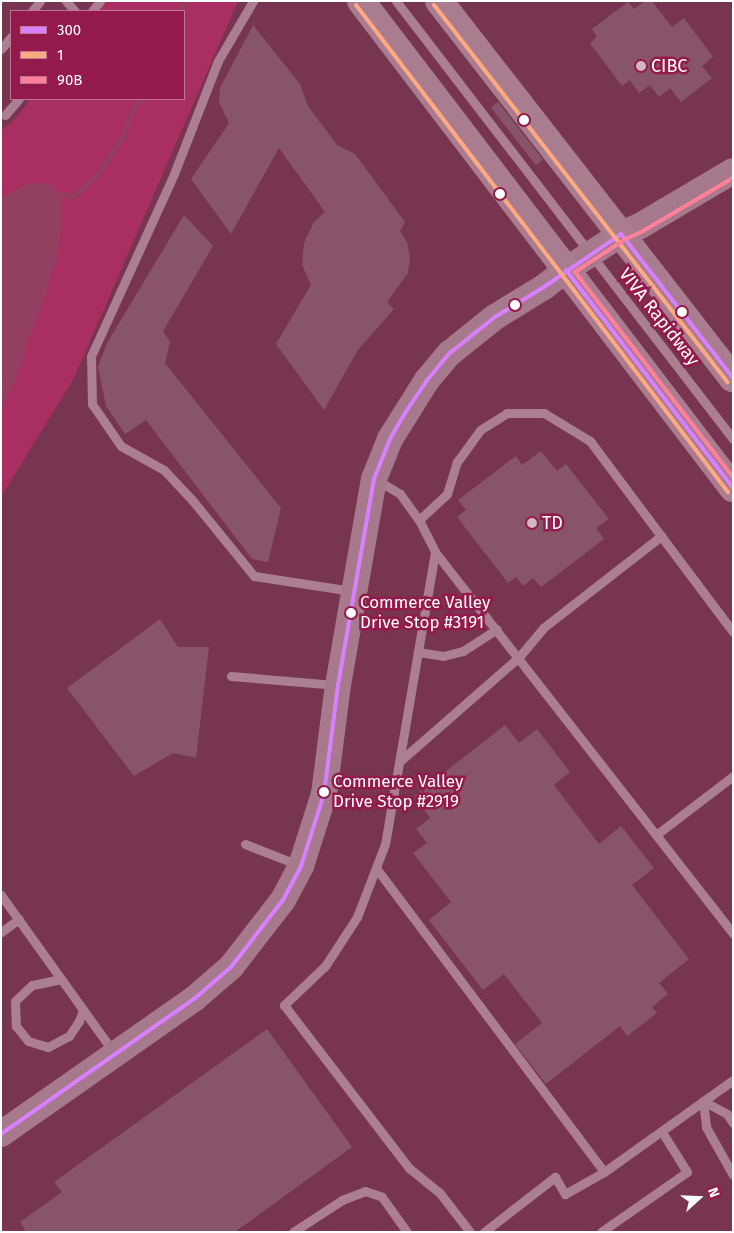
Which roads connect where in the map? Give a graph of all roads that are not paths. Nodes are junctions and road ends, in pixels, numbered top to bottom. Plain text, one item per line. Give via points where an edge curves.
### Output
1 (253, 1) edge
2 (361, 1) edge
3 (396, 1) edge
4 (439, 1) edge
5 (10, 38) edge
6 (1, 49) edge
7 (18, 100) edge
8 (5, 116) dead end
9 (733, 171) edge
10 (621, 234) junction
11 (590, 256) junction
12 (566, 270) junction
13 (733, 378) edge
14 (733, 439) edge
15 (374, 479) junction
16 (733, 488) edge
17 (419, 520) junction
18 (661, 536) junction
19 (435, 552) junction
20 (353, 591) junction
21 (497, 629) junction
22 (733, 632) edge
23 (418, 652) junction
24 (520, 657) junction
25 (231, 676) dead end
26 (338, 685) junction
27 (399, 762) junction
28 (733, 776) edge
29 (656, 834) junction
30 (245, 844) dead end
31 (301, 866) junction
32 (376, 868) junction
33 (1, 895) edge
34 (19, 919) junction
35 (1, 932) edge
36 (733, 934) edge
37 (61, 979) junction
38 (83, 1010) junction
39 (114, 1053) junction
40 (733, 1080) edge
41 (703, 1101) junction
42 (733, 1123) edge
43 (662, 1132) junction
44 (1, 1134) edge
45 (604, 1172) junction
46 (733, 1175) edge
47 (293, 1232) edge
48 (407, 1232) edge
49 (470, 1232) edge
50 (484, 1232) edge
51 (601, 1232) edge

1 - 20 lane via 218,61 174,174 91,356 92,404 122,446 164,470 254,576
2 - 12 main road
3 - 11 lane, VIVA Rapidway
4 - 10 main road
5 - 6 lane
7 - 8 lane
9 - 10 street
10 - 11 street
10 - 13 main road
11 - 12 street
11 - 14 lane, VIVA Rapidway
12 - 15 street via 544,288 495,317 450,353 405,412
12 - 16 main road
15 - 17 lane via 400,494
15 - 20 street
17 - 18 lane via 447,494 457,462 480,430 507,412 544,413 590,440
17 - 19 lane
18 - 22 lane
18 - 24 lane via 543,628
19 - 21 lane
19 - 23 lane
20 - 26 street
21 - 23 lane via 463,651 443,656
21 - 24 lane
23 - 27 lane
24 - 27 lane
24 - 29 lane
25 - 26 lane
26 - 31 street via 324,794
27 - 32 lane via 385,844
28 - 29 lane
29 - 36 lane
30 - 31 lane
31 - 39 street via 284,900 231,967 194,999
32 - 45 lane
32 - 49 lane via 357,917 325,966 284,1005 409,1168 439,1192
33 - 34 lane
34 - 35 lane
34 - 37 lane
37 - 38 lane
37 - 38 lane via 32,984 15,1001 16,1026 28,1041 48,1046 69,1036
38 - 39 lane
39 - 44 street
40 - 41 lane
41 - 42 lane via 728,1114
41 - 43 lane
41 - 46 lane via 706,1127
43 - 45 lane
43 - 51 lane via 687,1172
45 - 50 lane via 565,1194 555,1178
47 - 48 lane via 342,1200 365,1191 382,1197

